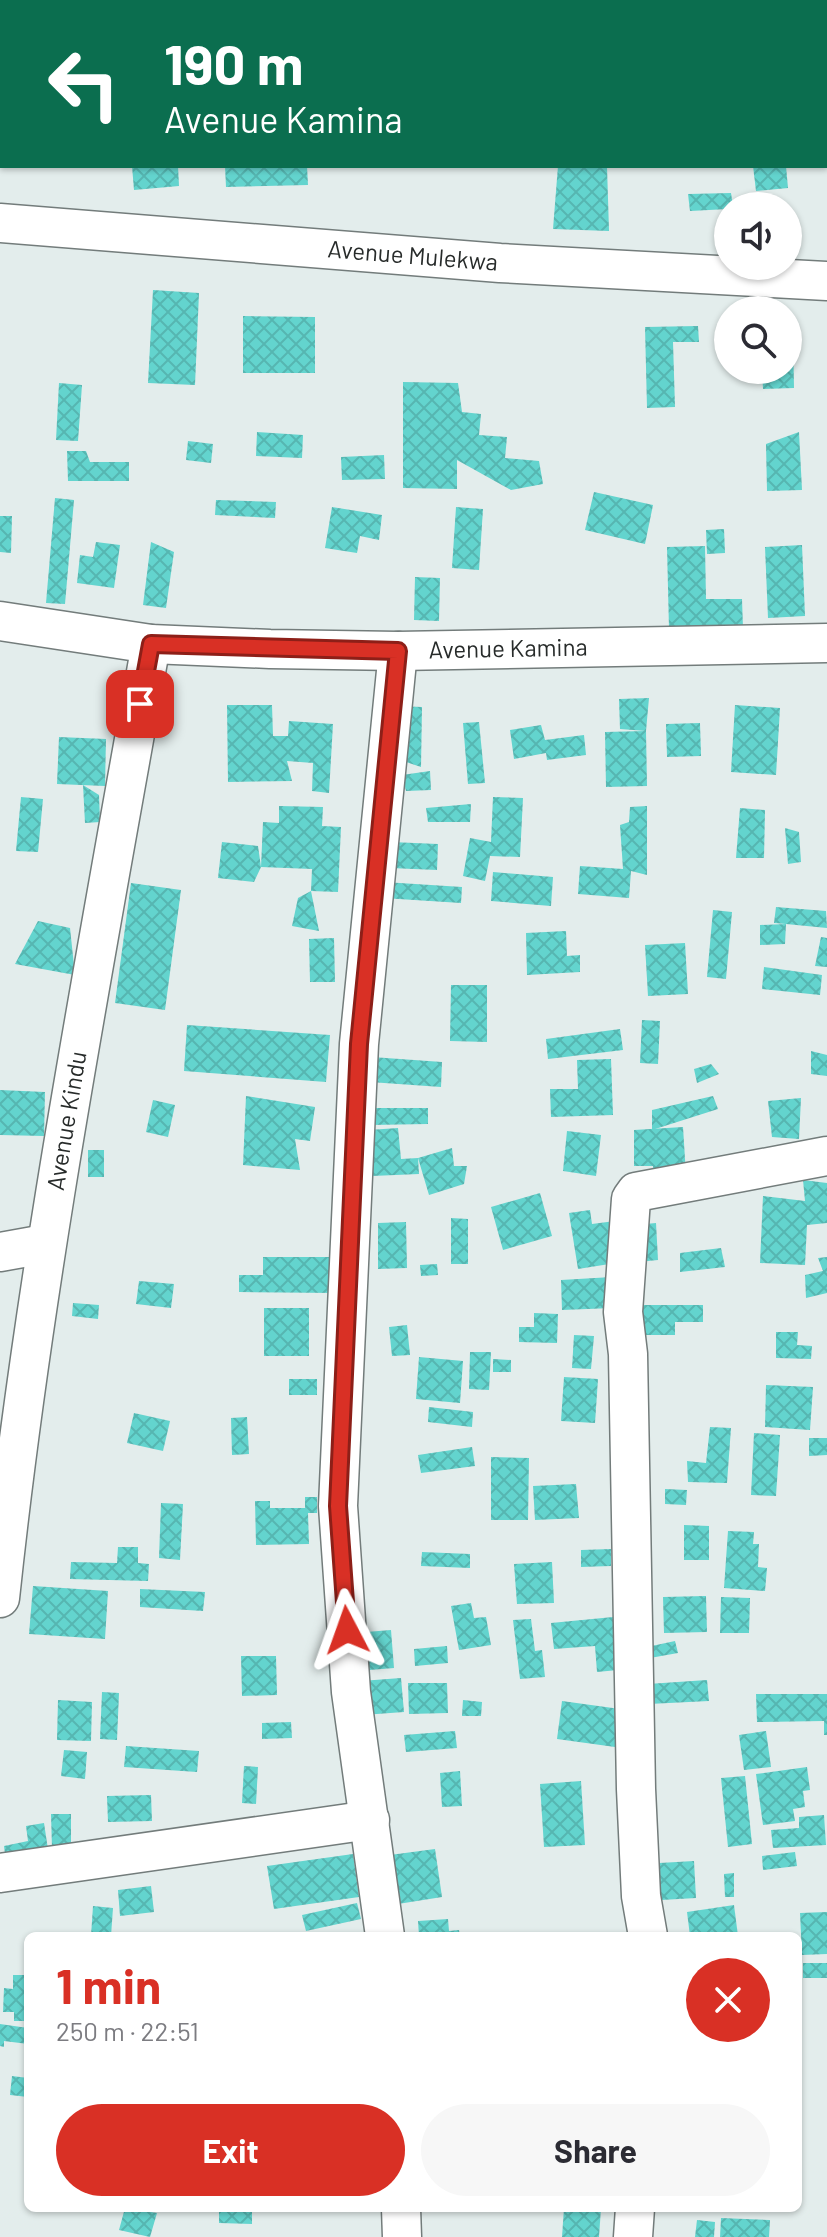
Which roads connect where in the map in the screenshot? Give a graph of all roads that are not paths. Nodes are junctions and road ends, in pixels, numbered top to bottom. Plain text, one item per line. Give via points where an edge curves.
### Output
1 (0, 223) edge
2 (827, 281) edge
3 (0, 621) edge
4 (827, 643) edge
5 (151, 644) junction
6 (398, 651) junction
7 (827, 1156) edge
8 (45, 1244) junction
9 (0, 1252) edge
10 (0, 1598) edge
11 (370, 1820) junction
12 (0, 1873) edge
13 (384, 1932) edge
14 (647, 1932) edge
15 (401, 2212) edge
16 (635, 2212) edge
17 (402, 2237) edge
18 (633, 2237) edge

1 - 2 street, Avenue Mulekwa via 500,263
3 - 5 street, Avenue Kamina
4 - 6 street, Avenue Kamina
5 - 6 street, Avenue Kamina
5 - 8 street, Avenue Kindu
6 - 11 street via 359,1044 338,1506 351,1692
7 - 14 street via 636,1192 631,1199 623,1312 636,1789
8 - 9 street
8 - 10 street, Avenue Kindu
11 - 12 street
11 - 13 street
15 - 17 street
16 - 18 street

